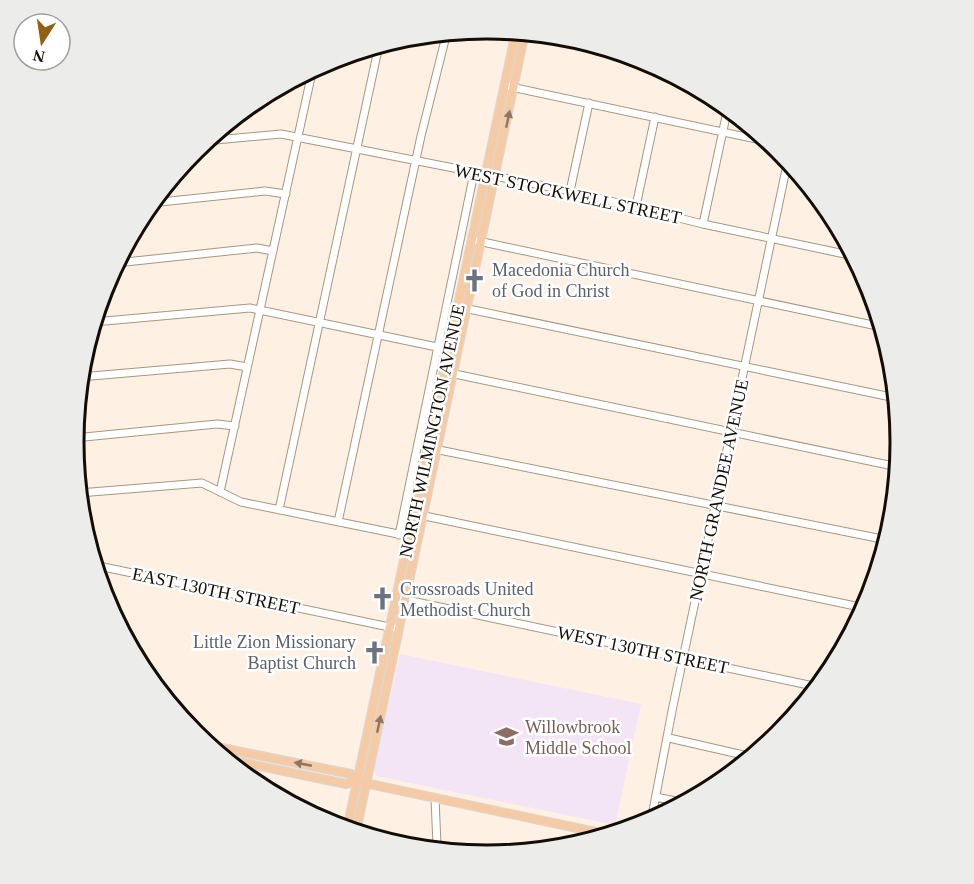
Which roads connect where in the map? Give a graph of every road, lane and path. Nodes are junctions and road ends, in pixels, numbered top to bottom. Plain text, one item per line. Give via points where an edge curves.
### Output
1 (515, 40) edge
2 (445, 41) edge
3 (523, 41) edge
4 (377, 55) edge
5 (308, 81) edge
6 (510, 87) junction
7 (589, 103) junction
8 (655, 117) junction
9 (726, 118) edge
10 (723, 132) junction
11 (299, 138) junction
12 (752, 138) edge
13 (220, 140) edge
14 (356, 149) junction
15 (416, 161) junction
16 (786, 171) edge
17 (474, 173) junction
18 (491, 176) junction
19 (570, 190) junction
20 (286, 194) junction
21 (164, 202) edge
22 (636, 206) junction
23 (703, 224) junction
24 (772, 238) junction
25 (477, 241) junction
26 (273, 251) junction
27 (843, 253) edge
28 (127, 262) edge
29 (758, 301) junction
30 (463, 307) junction
31 (260, 310) junction
32 (103, 321) edge
33 (318, 322) junction
34 (873, 325) edge
35 (378, 334) junction
36 (437, 347) junction
37 (745, 366) junction
38 (247, 367) junction
39 (449, 373) junction
40 (89, 376) edge
41 (888, 396) edge
42 (235, 426) junction
43 (731, 432) junction
44 (84, 437) edge
45 (433, 448) junction
46 (889, 465) edge
47 (87, 492) edge
48 (220, 492) junction
49 (715, 506) junction
50 (279, 510) junction
51 (419, 515) junction
52 (338, 522) junction
53 (399, 535) junction
54 (414, 537) junction
55 (878, 538) edge
56 (104, 567) edge
57 (701, 574) junction
58 (401, 599) junction
59 (854, 606) edge
60 (394, 629) junction
61 (683, 658) junction
62 (808, 685) edge
63 (669, 738) junction
64 (224, 748) edge
65 (741, 755) edge
66 (243, 763) edge
67 (363, 782) junction
68 (656, 797) junction
69 (435, 798) junction
70 (671, 800) edge
71 (654, 808) edge
72 (350, 821) edge
73 (357, 824) edge
74 (591, 831) edge
75 (436, 842) edge

1 - 6 main road, NORTH WILMINGTON AVENUE
2 - 15 street
3 - 6 main road, NORTH WILMINGTON AVENUE
4 - 14 street
5 - 11 street
6 - 7 street
6 - 18 main road, NORTH WILMINGTON AVENUE
7 - 8 street
7 - 19 street
8 - 10 street
8 - 22 street
9 - 10 street
10 - 12 street
10 - 23 street
11 - 13 street, WEST STOCKWELL STREET via 281,134
11 - 14 street, WEST STOCKWELL STREET
11 - 20 street
14 - 15 street, WEST STOCKWELL STREET
14 - 33 street
15 - 17 street, WEST STOCKWELL STREET
15 - 35 street
16 - 24 street, NORTH GRANDEE AVENUE
17 - 18 street, WEST STOCKWELL STREET
17 - 36 street
18 - 19 street, WEST STOCKWELL STREET
18 - 25 main road, NORTH WILMINGTON AVENUE
19 - 22 street, WEST STOCKWELL STREET
20 - 21 street via 265,191
20 - 26 street
22 - 23 street, WEST STOCKWELL STREET
23 - 24 street, WEST STOCKWELL STREET
24 - 27 street, WEST STOCKWELL STREET
24 - 29 street, NORTH GRANDEE AVENUE
25 - 29 street
25 - 30 main road, NORTH WILMINGTON AVENUE
26 - 28 street via 256,248
26 - 31 street
29 - 34 street
29 - 37 street, NORTH GRANDEE AVENUE
30 - 37 street
30 - 39 main road, NORTH WILMINGTON AVENUE
31 - 32 street via 242,308
31 - 33 street
31 - 38 street
33 - 35 street
33 - 50 street
35 - 36 street
35 - 52 street
36 - 53 street
37 - 41 street
37 - 43 street, NORTH GRANDEE AVENUE
38 - 40 street via 230,364
38 - 42 street
39 - 43 street
39 - 45 main road, NORTH WILMINGTON AVENUE
42 - 44 street via 217,424
42 - 48 street
43 - 46 street
43 - 49 street, NORTH GRANDEE AVENUE
45 - 49 street
45 - 51 main road, NORTH WILMINGTON AVENUE
47 - 48 street via 202,483
48 - 50 street via 241,502
49 - 55 street
49 - 57 street, NORTH GRANDEE AVENUE
50 - 52 street
51 - 54 main road, NORTH WILMINGTON AVENUE
51 - 57 street
52 - 53 street
53 - 54 street
54 - 58 main road, NORTH WILMINGTON AVENUE
56 - 60 street, EAST 130TH STREET
57 - 59 street
57 - 61 street, NORTH GRANDEE AVENUE
58 - 60 main road, NORTH WILMINGTON AVENUE
58 - 61 street, WEST 130TH STREET
60 - 67 main road, NORTH WILMINGTON AVENUE
61 - 62 street, WEST 130TH STREET
61 - 63 street, NORTH GRANDEE AVENUE
63 - 65 street
63 - 68 street, NORTH GRANDEE AVENUE
67 -> 64 main road via 351,774
66 - 67 main road via 346,784
67 - 69 main road
67 - 72 main road, NORTH WILMINGTON AVENUE
67 - 73 main road
68 - 70 street
68 - 71 street, NORTH GRANDEE AVENUE
69 - 74 main road
69 - 75 street

